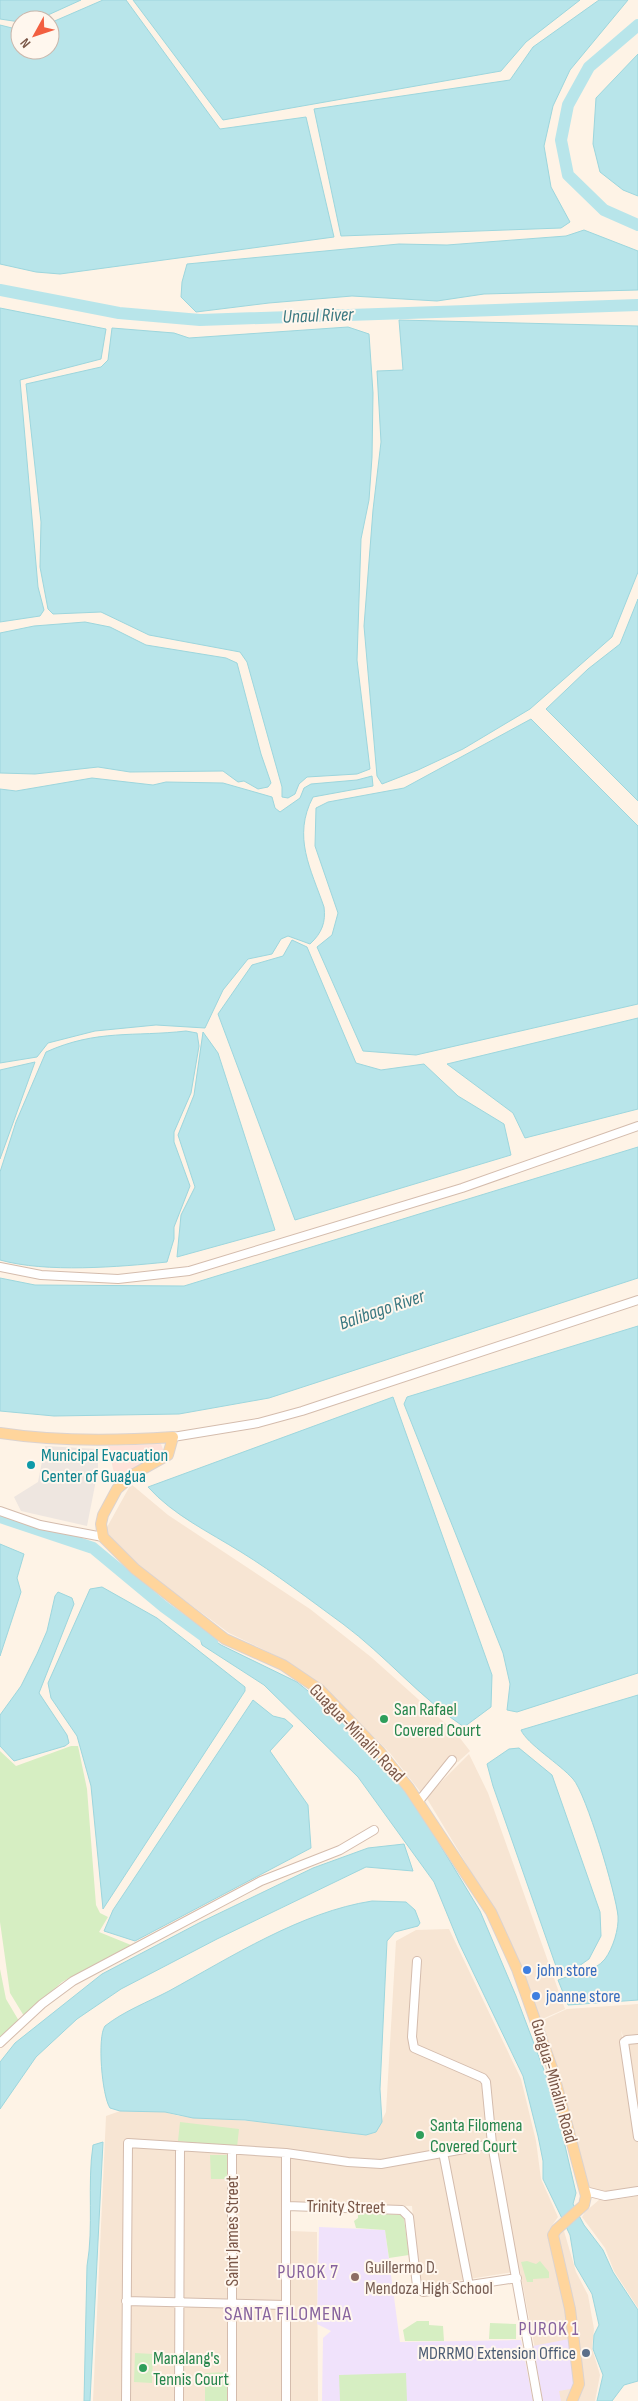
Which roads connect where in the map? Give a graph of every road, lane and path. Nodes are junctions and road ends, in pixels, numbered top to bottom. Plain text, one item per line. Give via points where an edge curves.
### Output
1 (638, 1126) edge
2 (0, 1267) edge
3 (638, 1300) edge
4 (0, 1433) edge
5 (173, 1437) junction
6 (0, 1511) edge
7 (103, 1537) junction
8 (452, 1760) dead end
9 (419, 1801) junction
10 (374, 1830) dead end
11 (417, 1961) dead end
12 (638, 2039) edge
13 (0, 2043) edge
14 (638, 2137) edge
15 (492, 2144) junction
16 (180, 2147) junction
17 (232, 2150) junction
18 (443, 2152) junction
19 (286, 2153) junction
20 (586, 2191) junction
21 (638, 2191) edge
22 (287, 2206) junction
23 (517, 2278) junction
24 (469, 2286) junction
25 (126, 2301) junction
26 (180, 2304) junction
27 (232, 2304) junction
28 (285, 2305) junction
29 (126, 2401) edge
30 (179, 2401) edge
31 (232, 2401) edge
32 (286, 2401) edge
33 (538, 2401) edge
34 (572, 2401) edge

1 - 2 street via 462,1188 189,1271 118,1280 41,1275
3 - 5 street via 302,1411 258,1423
4 - 5 main road via 94,1441
5 - 7 main road via 168,1455 134,1474 113,1494 101,1524
6 - 7 street via 40,1525
7 - 9 main road, Guagua-Minalin Road via 135,1569 224,1639 283,1665 320,1690 380,1752
8 - 9 street
9 - 20 main road, Guagua-Minalin Road via 491,1912 517,1969 552,2068
10 - 13 street via 340,1850 261,1881 73,1981 42,2004
11 - 15 street via 413,2046 484,2080
12 - 14 street via 624,2042
15 - 18 street
15 - 23 street
16 - 17 street
16 - 25 street via 128,2143
16 - 26 street
17 - 19 street
17 - 27 street, Saint James Street
18 - 19 street via 381,2164
18 - 24 street
19 - 22 street
20 - 21 street via 605,2196
20 - 34 main road via 586,2201 580,2210 556,2230 554,2238 570,2309 579,2384
22 - 24 street, Trinity Street via 402,2210 409,2217 418,2288 423,2292
22 - 28 street
23 - 24 street, Trinity Street
23 - 33 street
25 - 26 street
25 - 29 street
26 - 27 street
26 - 30 street
27 - 28 street
27 - 31 street, Saint James Street
28 - 32 street

